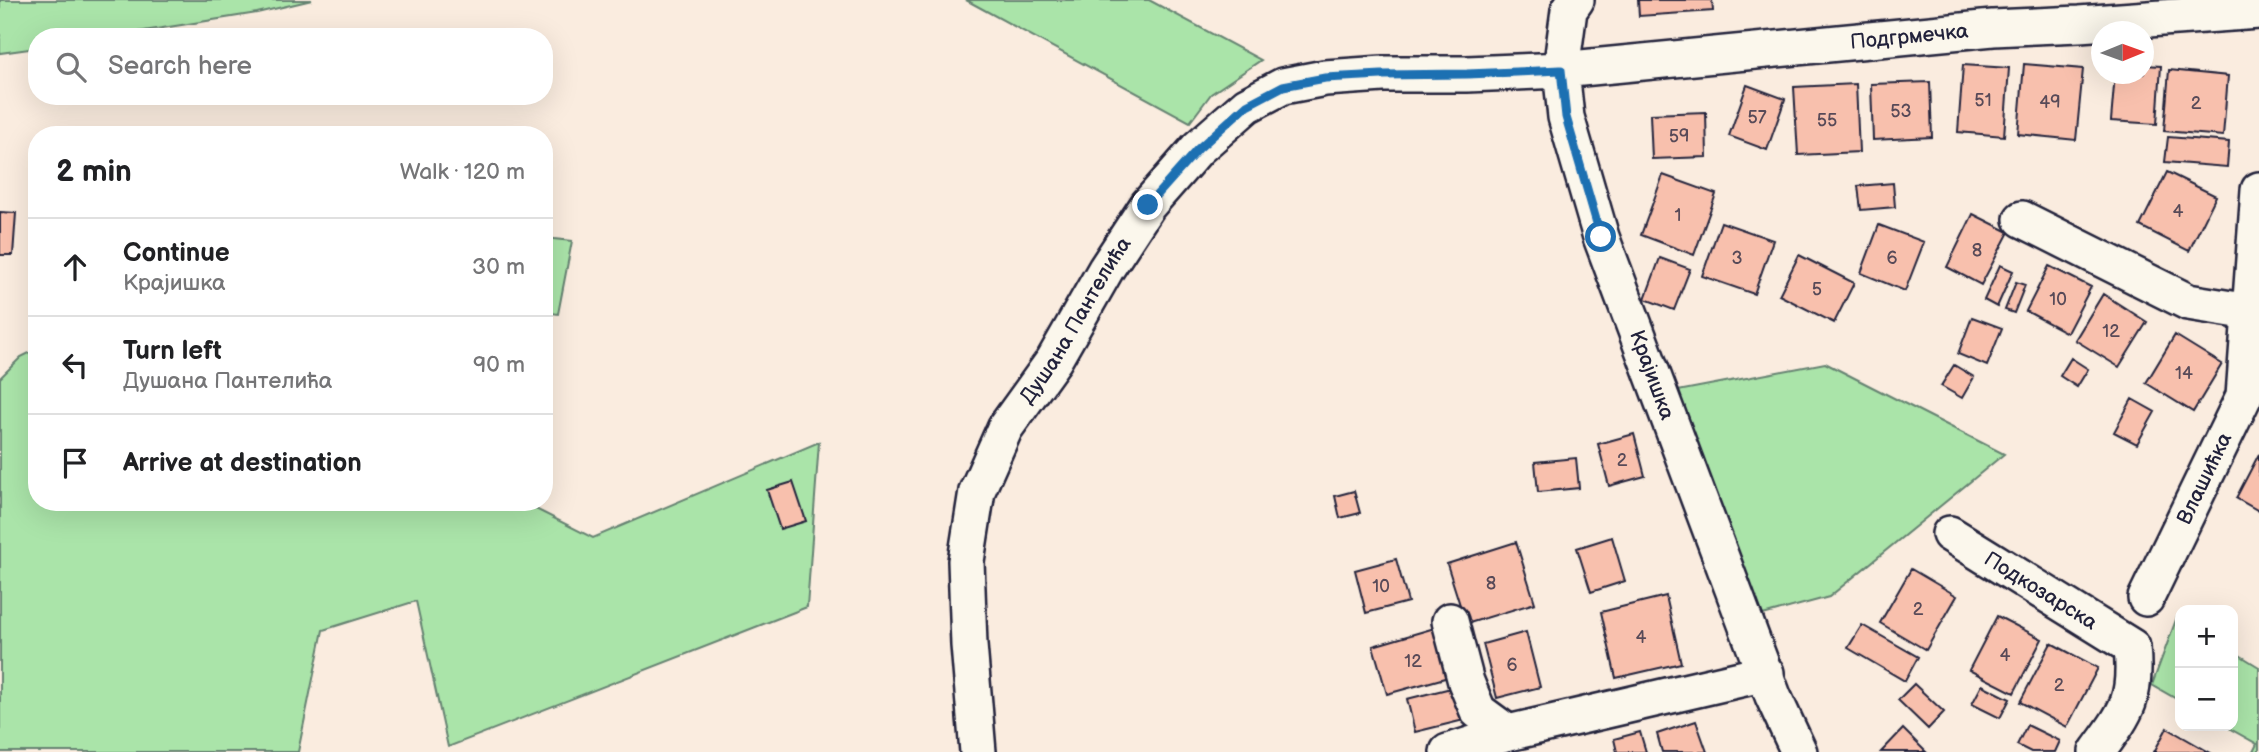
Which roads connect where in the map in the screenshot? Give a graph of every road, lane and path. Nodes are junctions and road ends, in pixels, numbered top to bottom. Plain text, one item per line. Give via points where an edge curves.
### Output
1 (1576, 0) edge
2 (2259, 11) edge
3 (1561, 70) junction
4 (2259, 190) edge
5 (2022, 219) dead end
6 (2250, 312) junction
7 (1950, 534) dead end
8 (2146, 598) dead end
9 (1450, 621) dead end
10 (1766, 674) junction
11 (1508, 733) junction
12 (978, 752) edge
13 (1448, 752) edge
14 (1799, 752) edge
15 (2097, 752) edge

1 - 3 street via 1569,10
2 - 3 street, Подгрмечка via 1993,28
3 - 10 street, Крајишка via 1566,117 1601,237
3 - 12 street, Душана Пантелића via 1371,75 1283,86 1247,105 1198,149 1148,205 1055,360 1005,428 977,491 966,561
4 - 6 street, Влашићка
5 - 6 street via 2188,302
6 - 8 street, Влашићка via 2244,396
7 - 15 street, Подкозарска via 2133,647 2135,678 2125,714
9 - 11 street via 1478,710
10 - 11 street
10 - 14 street, Крајишка
11 - 13 street

